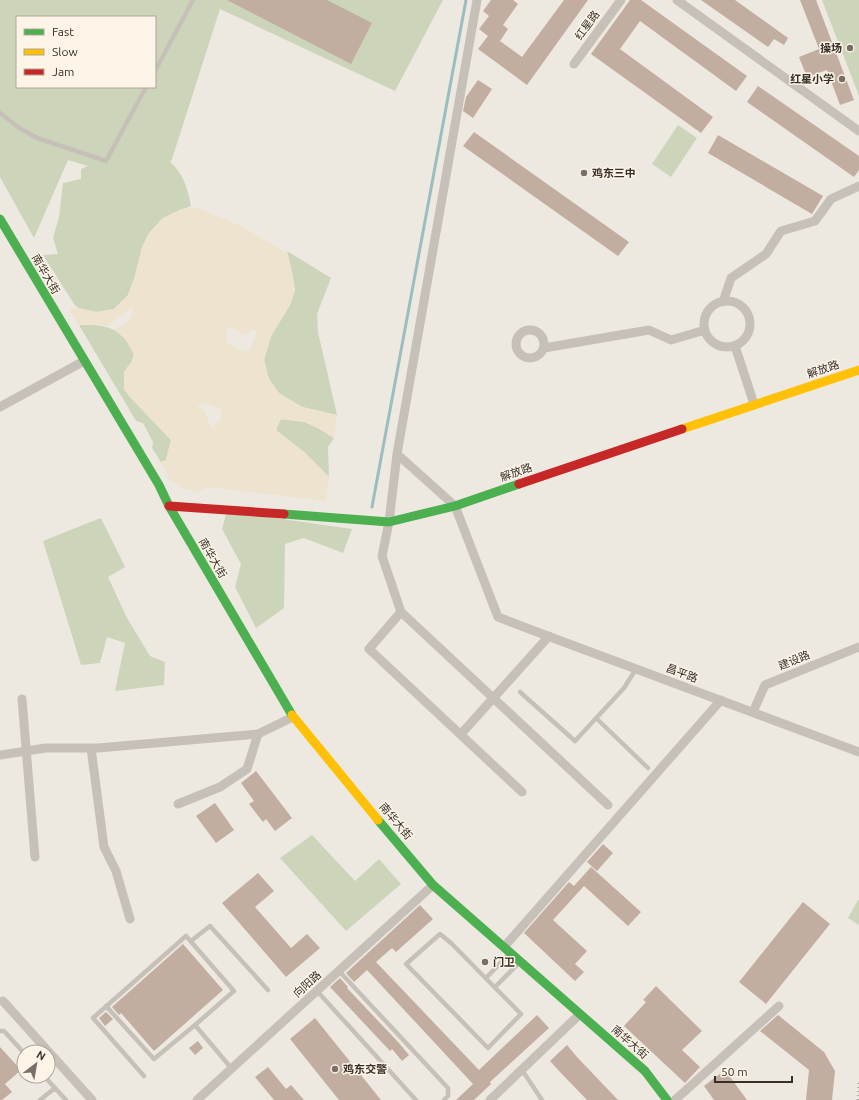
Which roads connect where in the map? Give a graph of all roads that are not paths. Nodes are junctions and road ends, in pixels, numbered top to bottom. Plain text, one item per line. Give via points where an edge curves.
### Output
1 (194, 0) edge
2 (477, 0) edge
3 (621, 0) edge
4 (677, 0) edge
5 (690, 0) edge
6 (694, 12) junction
7 (574, 64) dead end
8 (156, 69) edge
9 (145, 88) edge
10 (0, 113) edge
11 (859, 131) edge
12 (859, 186) edge
13 (1, 225) edge
14 (723, 302) junction
15 (705, 330) junction
16 (735, 346) junction
17 (544, 348) dead end
18 (78, 364) junction
19 (859, 370) edge
20 (754, 404) junction
21 (0, 407) edge
22 (397, 454) junction
23 (141, 473) dead end
24 (169, 506) junction
25 (455, 506) junction
26 (389, 522) junction
27 (401, 612) junction
28 (549, 636) junction
29 (859, 647) edge
30 (636, 669) junction
31 (520, 692) dead end
32 (494, 698) junction
33 (22, 699) dead end
34 (721, 700) junction
35 (753, 712) junction
36 (293, 717) junction
37 (596, 718) junction
38 (258, 734) junction
39 (460, 734) junction
40 (91, 748) junction
41 (26, 751) junction
42 (859, 752) edge
43 (0, 755) edge
44 (648, 768) dead end
45 (522, 792) dead end
46 (178, 804) dead end
47 (608, 805) dead end
48 (34, 857) dead end
49 (434, 885) junction
50 (130, 919) dead end
51 (191, 941) junction
52 (507, 950) junction
53 (520, 961) junction
54 (339, 971) junction
55 (486, 978) junction
56 (495, 987) junction
57 (268, 990) dead end
58 (317, 991) junction
59 (3, 1001) dead end
60 (106, 1006) junction
61 (779, 1006) dead end
62 (580, 1014) junction
63 (195, 1025) junction
64 (0, 1031) edge
65 (16, 1044) edge
66 (232, 1069) junction
67 (522, 1070) junction
68 (144, 1076) dead end
69 (51, 1084) edge
70 (55, 1088) junction
71 (40, 1100) edge
72 (66, 1100) edge
73 (92, 1100) edge
74 (198, 1100) edge
75 (416, 1100) edge
76 (444, 1100) edge
77 (490, 1100) edge
78 (542, 1100) edge
79 (667, 1100) edge
80 (675, 1100) edge

1 - 8 lane
2 - 22 street
3 - 7 street, 红星路
4 - 6 street
5 - 6 street
6 - 11 street
9 - 10 lane via 106,161 37,138 18,128
12 - 14 street via 831,199 815,221 781,231 766,254 731,278
13 - 18 main road, 南华大街
14 - 15 street via 716,304 706,315
14 - 16 street via 738,304 744,309 750,322 747,337
15 - 16 street via 713,343 720,346
15 - 17 street via 671,340 649,330
16 - 20 street
18 - 21 street
18 - 24 main road, 南华大街 via 159,485
19 - 20 main road, 解放路
20 - 25 main road, 解放路
22 - 25 street
22 - 26 street
23 - 24 main road, 南华大街 via 153,491
24 - 26 main road, 解放路
24 - 36 main road, 南华大街
25 - 26 main road, 解放路
25 - 28 street, 昌平路 via 498,617
26 - 27 street via 382,556
27 - 32 street
27 - 39 street via 369,649
28 - 30 street, 昌平路
28 - 32 street
29 - 35 street, 建设路 via 765,685
30 - 34 street, 昌平路
30 - 37 lane via 624,688
31 - 37 lane via 575,741
32 - 39 street
32 - 47 street
33 - 41 street
34 - 35 street, 昌平路
34 - 52 street
35 - 42 street, 昌平路
36 - 38 street
36 - 49 main road, 南华大街
37 - 44 lane
38 - 40 street
38 - 46 street via 247,769 220,787
39 - 45 street
40 - 41 street via 46,748
40 - 50 street via 104,847 116,871
41 - 43 street
41 - 48 street
49 - 52 main road, 南华大街
49 - 54 street, 向阳路
51 - 57 lane via 210,926
51 - 60 lane via 186,936
51 - 63 lane via 234,991
52 - 53 main road, 南华大街
52 - 55 lane
53 - 56 lane
53 - 62 main road, 南华大街
54 - 58 street, 向阳路
54 - 76 lane via 448,1088 448,1096
55 - 56 lane
55 - 56 lane via 440,934 406,964 488,1048 521,1014
58 - 66 street, 向阳路
58 - 75 lane
59 - 73 street
60 - 63 lane via 154,1059
60 - 68 lane via 93,1018
61 - 80 street
62 - 67 street
62 - 79 main road, 南华大街 via 645,1071
63 - 66 lane
64 - 65 lane via 4,1031
66 - 74 street, 向阳路
67 - 77 street
67 - 78 lane
69 - 70 lane
70 - 71 lane
70 - 72 lane

